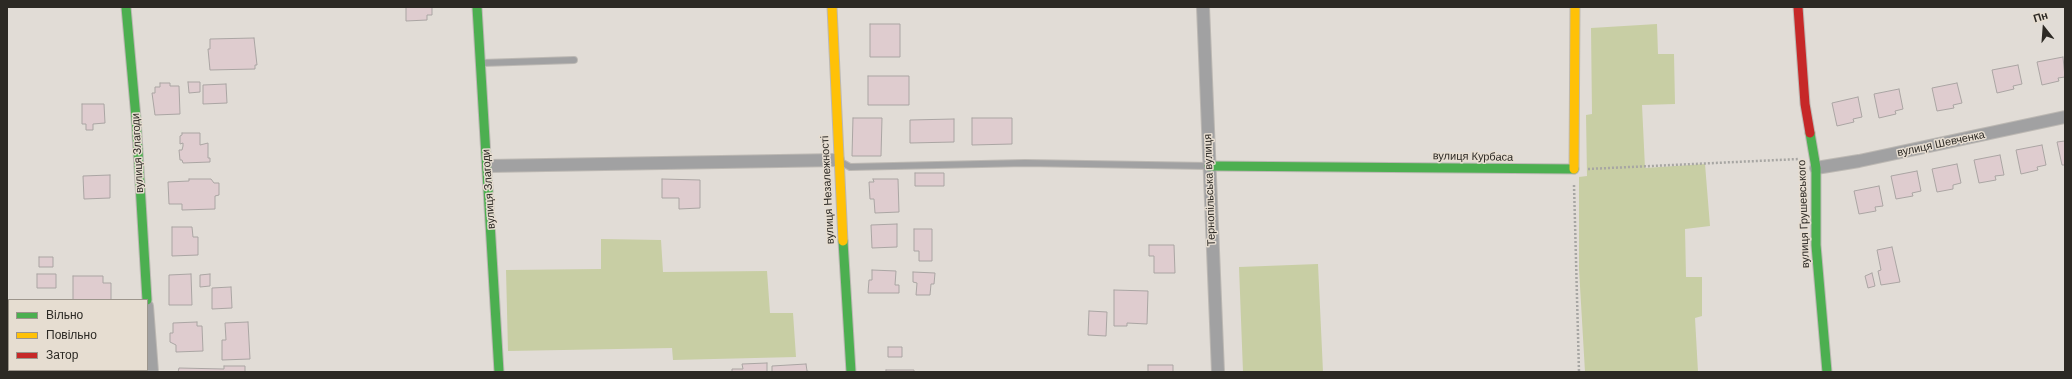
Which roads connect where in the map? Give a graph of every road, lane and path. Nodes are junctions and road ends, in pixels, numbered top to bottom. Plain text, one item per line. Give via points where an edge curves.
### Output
1 (126, 7) edge
2 (477, 7) edge
3 (832, 7) edge
4 (1203, 7) edge
5 (1575, 7) edge
6 (1798, 7) edge
7 (574, 60) dead end
8 (481, 63) junction
9 (2065, 117) edge
10 (838, 160) junction
11 (1816, 163) junction
12 (488, 166) junction
13 (1209, 166) junction
14 (1574, 170) junction
15 (146, 299) edge
16 (148, 319) edge
17 (152, 372) edge
18 (499, 372) edge
19 (851, 372) edge
20 (1218, 372) edge
21 (1579, 372) edge
22 (1827, 372) edge

1 - 15 street, вулиця Злагоди via 136,118
2 - 8 street, вулиця Злагоди
3 - 10 street, вулиця Незалежності
4 - 13 street, Тернопільська вулиця
5 - 14 street
6 - 11 street, вулиця Грушевського via 1805,104
7 - 8 lane
8 - 12 street, вулиця Злагоди
9 - 11 street, вулиця Шевченка via 1859,162
10 - 12 street
10 - 13 lane via 850,167 1025,163
10 - 19 street, вулиця Незалежності
11 - 14 path
11 - 22 street, вулиця Грушевського via 1816,245
12 - 18 street, вулиця Злагоди
13 - 14 street, вулиця Курбаса
13 - 20 street, Тернопільська вулиця
14 - 21 path
16 - 17 street

